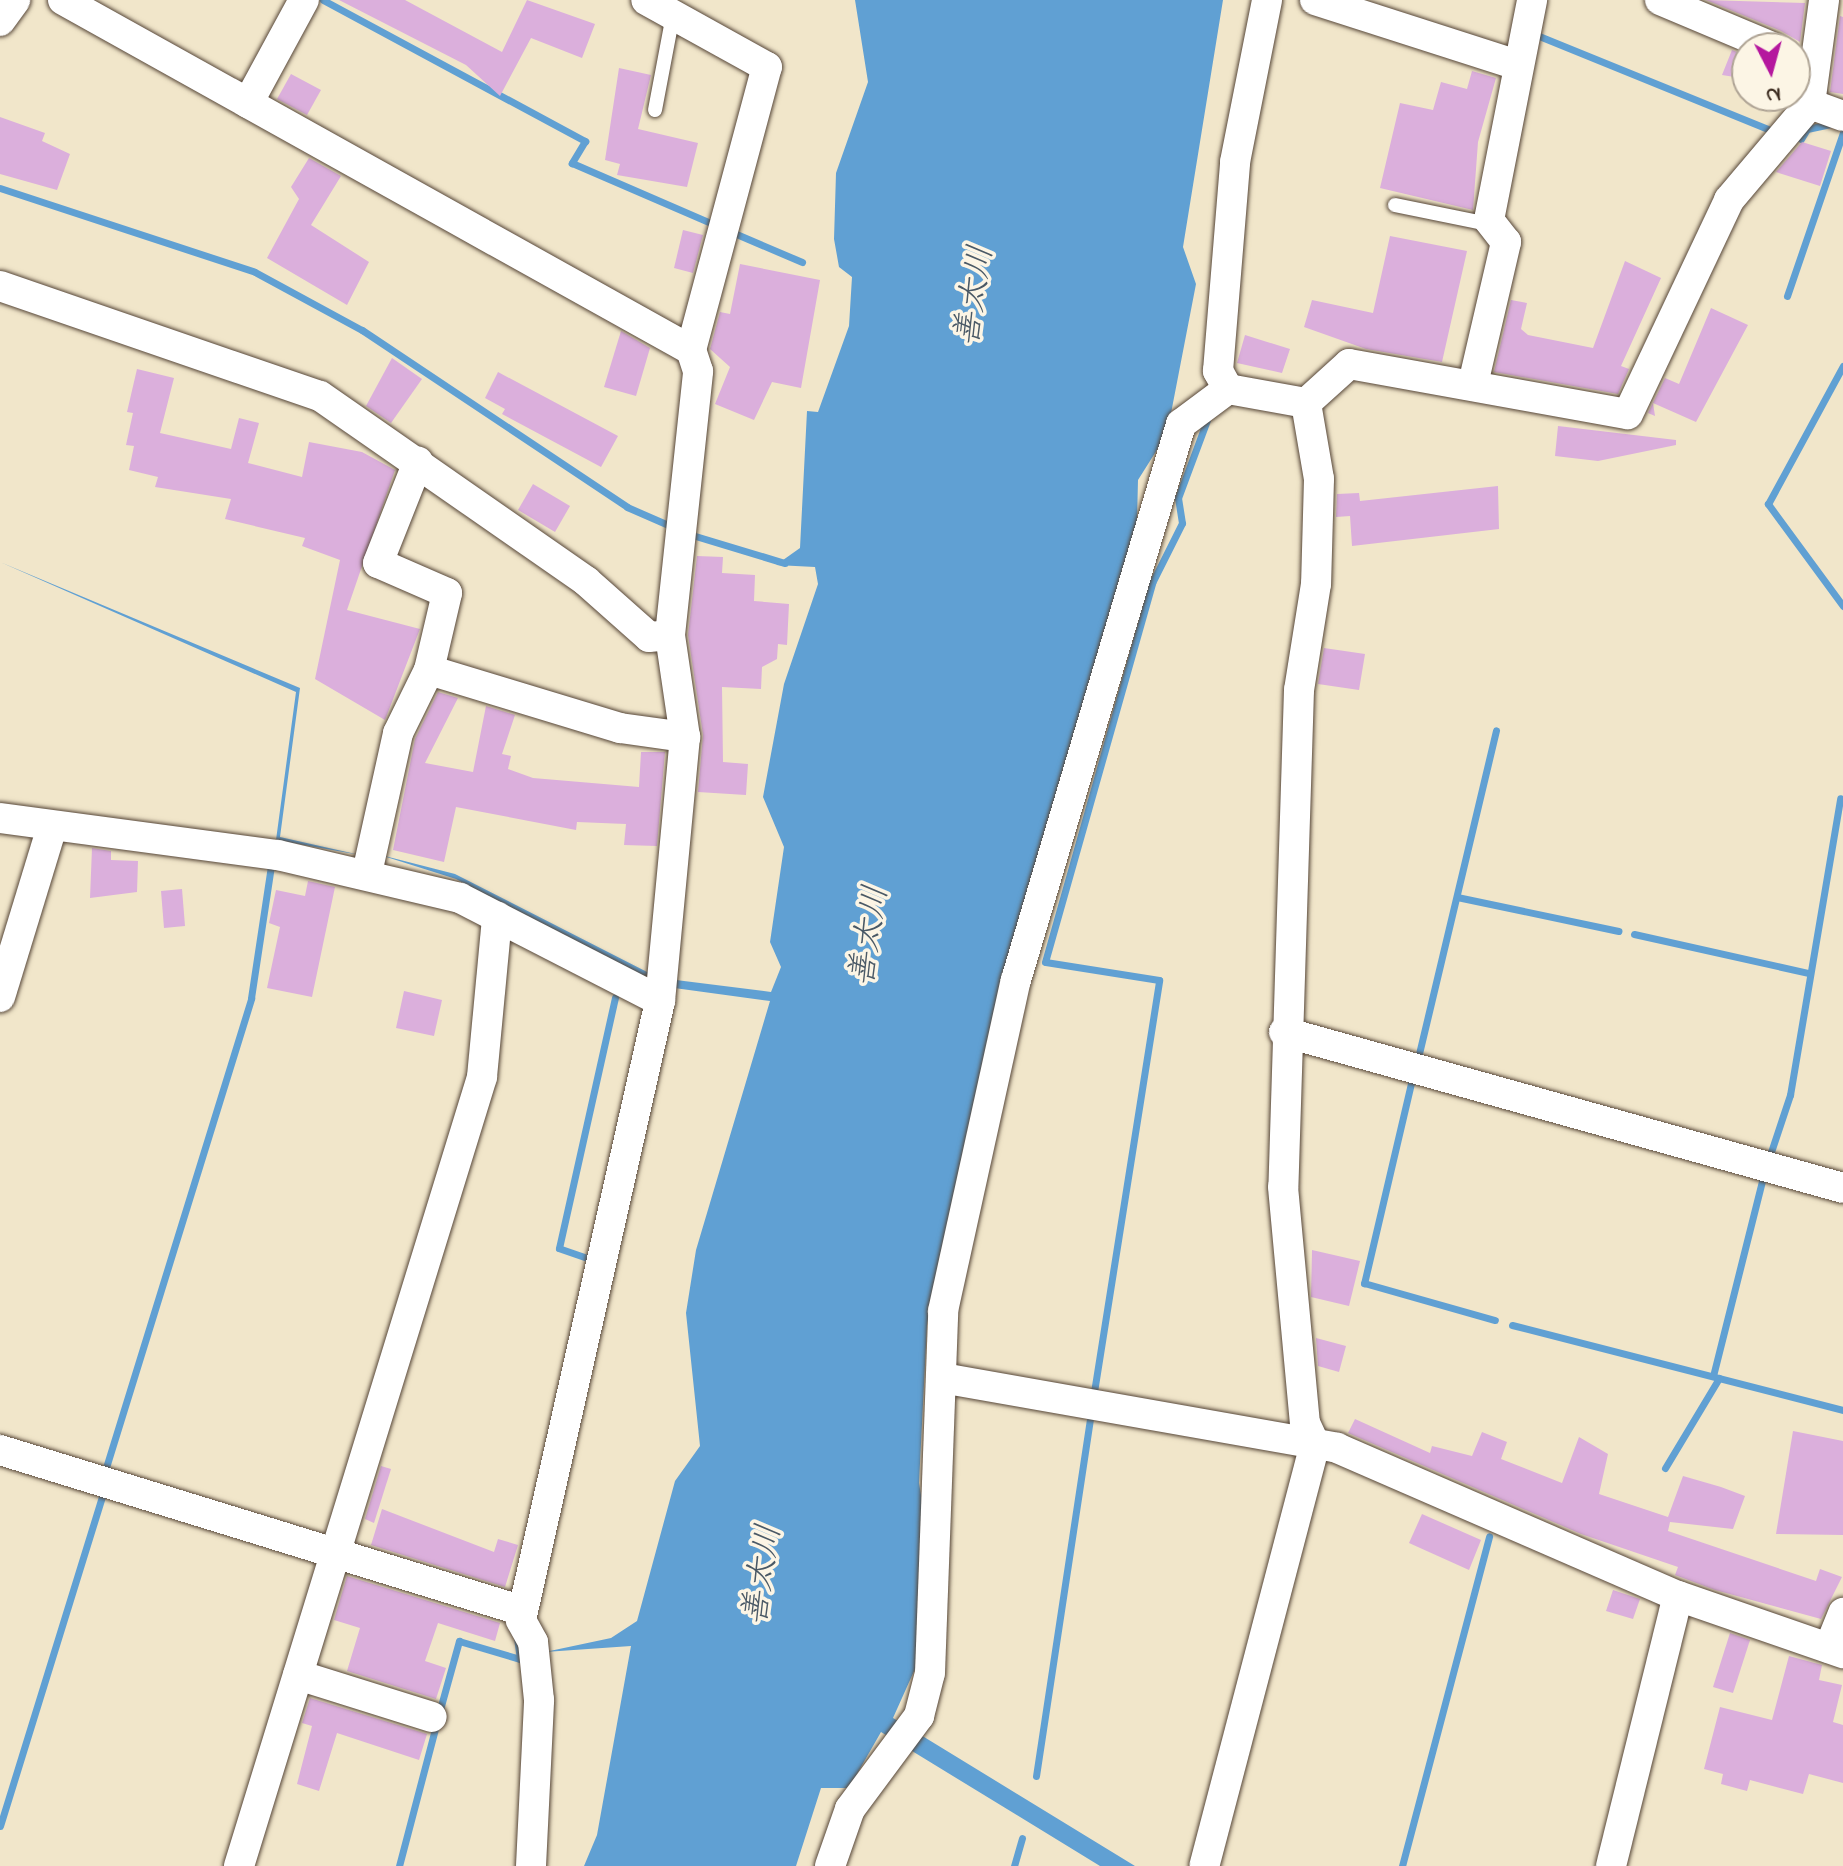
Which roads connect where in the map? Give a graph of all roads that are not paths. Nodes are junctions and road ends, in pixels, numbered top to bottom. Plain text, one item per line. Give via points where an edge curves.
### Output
1 (15, 0) edge
2 (63, 0) edge
3 (304, 0) edge
4 (646, 0) edge
5 (1267, 0) edge
6 (1315, 0) edge
7 (1532, 0) edge
8 (1660, 0) edge
9 (1824, 0) edge
10 (673, 15) junction
11 (0, 21) edge
12 (1736, 32) edge
13 (1811, 39) edge
14 (1514, 64) junction
15 (248, 103) junction
16 (1811, 104) edge
17 (655, 110) dead end
18 (1803, 112) edge
19 (1843, 116) edge
20 (1395, 205) dead end
21 (1493, 225) junction
22 (0, 286) edge
23 (691, 350) junction
24 (1473, 384) junction
25 (1228, 389) junction
26 (1306, 403) junction
27 (418, 462) junction
28 (670, 635) junction
29 (429, 670) junction
30 (685, 737) junction
31 (0, 818) edge
32 (52, 827) junction
33 (367, 873) junction
34 (497, 917) junction
35 (0, 997) edge
36 (660, 1001) junction
37 (1284, 1032) junction
38 (1843, 1188) edge
39 (942, 1378) junction
40 (1315, 1444) junction
41 (0, 1450) edge
42 (335, 1558) junction
43 (1678, 1596) junction
44 (523, 1611) junction
45 (1843, 1613) edge
46 (1836, 1650) edge
47 (298, 1675) junction
48 (432, 1717) dead end
49 (239, 1866) edge
50 (531, 1866) edge
51 (830, 1866) edge
52 (1204, 1866) edge
53 (1611, 1866) edge

1 - 11 street
2 - 15 street
3 - 15 street
4 - 10 street
5 - 25 street via 1235,162 1218,371
6 - 14 street
7 - 14 street
8 - 12 street
9 - 13 street
10 - 17 lane
10 - 23 street via 767,67
14 - 21 street
15 - 23 street
16 - 19 street
18 - 24 street via 1729,200 1637,406 1604,414
20 - 21 lane
21 - 24 street via 1506,242
22 - 27 street via 281,378
23 - 28 street via 698,371
24 - 26 street via 1349,364
25 - 26 street
25 - 39 street via 1181,424 1074,772 1016,980 946,1296
26 - 37 street via 1319,479 1316,584 1299,690
27 - 28 street via 586,581 649,637
27 - 29 street via 378,563 447,593
28 - 30 street
29 - 30 street via 620,728
29 - 33 street via 398,733
30 - 36 street
31 - 32 street
32 - 33 street
32 - 35 street
33 - 34 street via 460,898
34 - 36 street
34 - 42 street via 482,1077
36 - 44 street
37 - 38 street
37 - 40 street via 1290,1295 1305,1423
39 - 40 street
39 - 51 street via 930,1673 905,1736 850,1809
40 - 43 street
40 - 52 street
41 - 42 street
42 - 44 street
42 - 47 street
43 - 46 street
43 - 53 street
44 - 50 street via 539,1700
45 - 46 street
47 - 48 street
47 - 49 street

